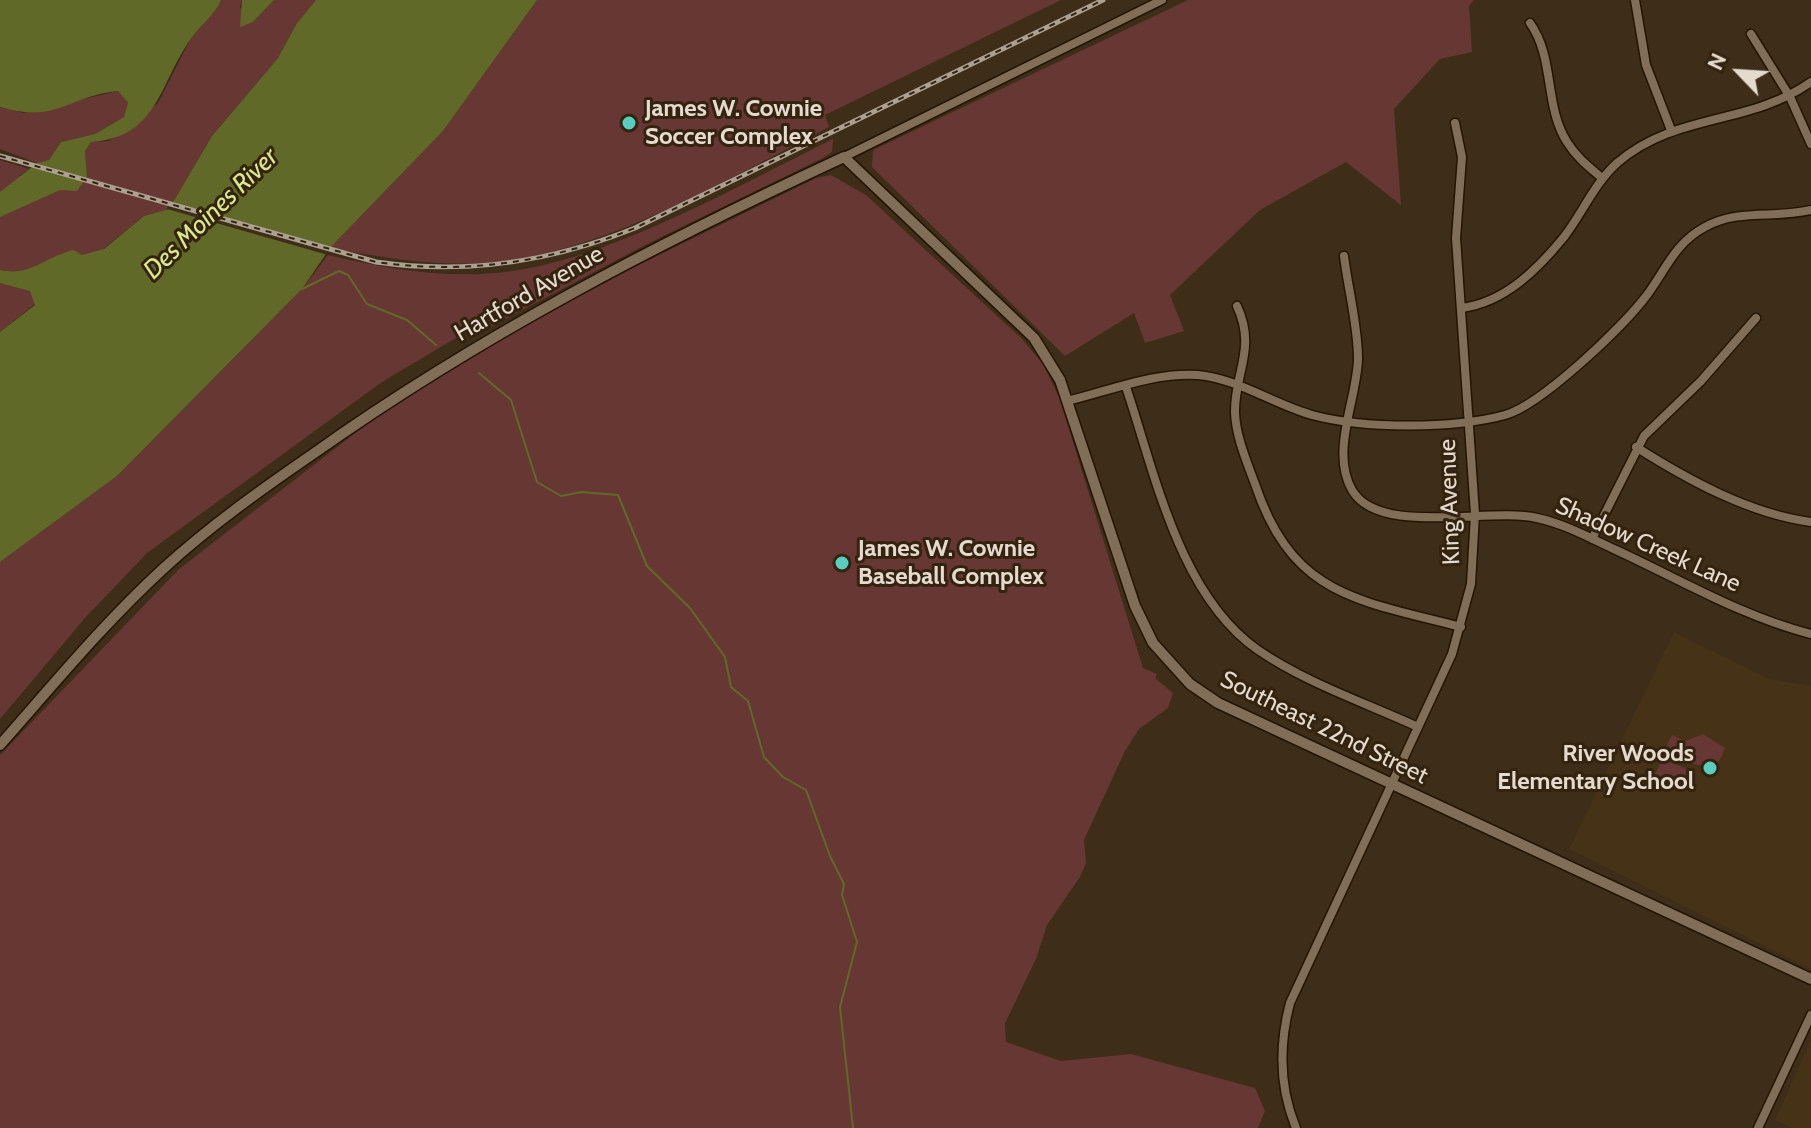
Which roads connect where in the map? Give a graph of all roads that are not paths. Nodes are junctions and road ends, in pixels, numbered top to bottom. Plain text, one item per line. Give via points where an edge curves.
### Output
1 (1162, 0) edge
2 (1635, 0) edge
3 (1530, 23) dead end
4 (1751, 34) dead end
5 (1811, 82) edge
6 (1790, 97) junction
7 (1455, 123) dead end
8 (1671, 130) junction
9 (1811, 144) edge
10 (844, 157) junction
11 (1602, 178) junction
12 (1811, 210) edge
13 (1344, 256) dead end
14 (1237, 306) dead end
15 (1462, 308) junction
16 (1756, 318) dead end
17 (1240, 385) junction
18 (1126, 387) junction
19 (1067, 401) junction
20 (1348, 421) junction
21 (1467, 421) junction
22 (1636, 447) junction
23 (1475, 514) junction
24 (1811, 522) edge
25 (1592, 539) junction
26 (1461, 627) junction
27 (1811, 634) edge
28 (1418, 727) junction
29 (0, 745) edge
30 (1392, 784) junction
31 (1811, 979) edge
32 (1811, 1015) edge
33 (1296, 1128) edge
34 (1758, 1128) edge

1 - 10 street, Hartford Avenue
2 - 8 street via 1646,65
3 - 11 street via 1541,38 1565,140
4 - 6 street
5 - 6 street
6 - 8 street
6 - 9 street
7 - 15 street, King Avenue via 1462,157 1456,238
8 - 11 street via 1635,149
10 - 19 street, Southeast 22nd Street via 1034,338 1054,366
10 - 29 street, Hartford Avenue via 551,303 345,430 166,565
11 - 15 street via 1564,236 1535,267 1505,294
12 - 21 street via 1743,214 1703,227 1670,256 1636,307 1540,399 1514,413
13 - 20 street, Shadow Creek Lane via 1358,358
14 - 17 street via 1245,324
15 - 21 street, King Avenue
16 - 22 street
17 - 18 street via 1180,374
17 - 20 street via 1310,415
17 - 26 street via 1235,413 1245,454 1274,533 1290,555 1312,576 1348,596
18 - 19 street
18 - 28 street via 1178,542 1212,605 1240,635 1287,668
19 - 30 street, Southeast 22nd Street via 1135,606 1161,656 1218,703
20 - 21 street
20 - 23 street, Shadow Creek Lane via 1345,473 1364,505 1399,517
21 - 23 street, King Avenue
22 - 24 street via 1747,504
22 - 25 street
23 - 25 street, Shadow Creek Lane via 1539,518
23 - 26 street, King Avenue via 1472,572
25 - 27 street, Shadow Creek Lane via 1753,614
26 - 28 street, King Avenue
28 - 30 street, King Avenue
30 - 31 street, Southeast 22nd Street
30 - 33 street, King Avenue via 1290,1003 1282,1039 1282,1076
32 - 34 street

